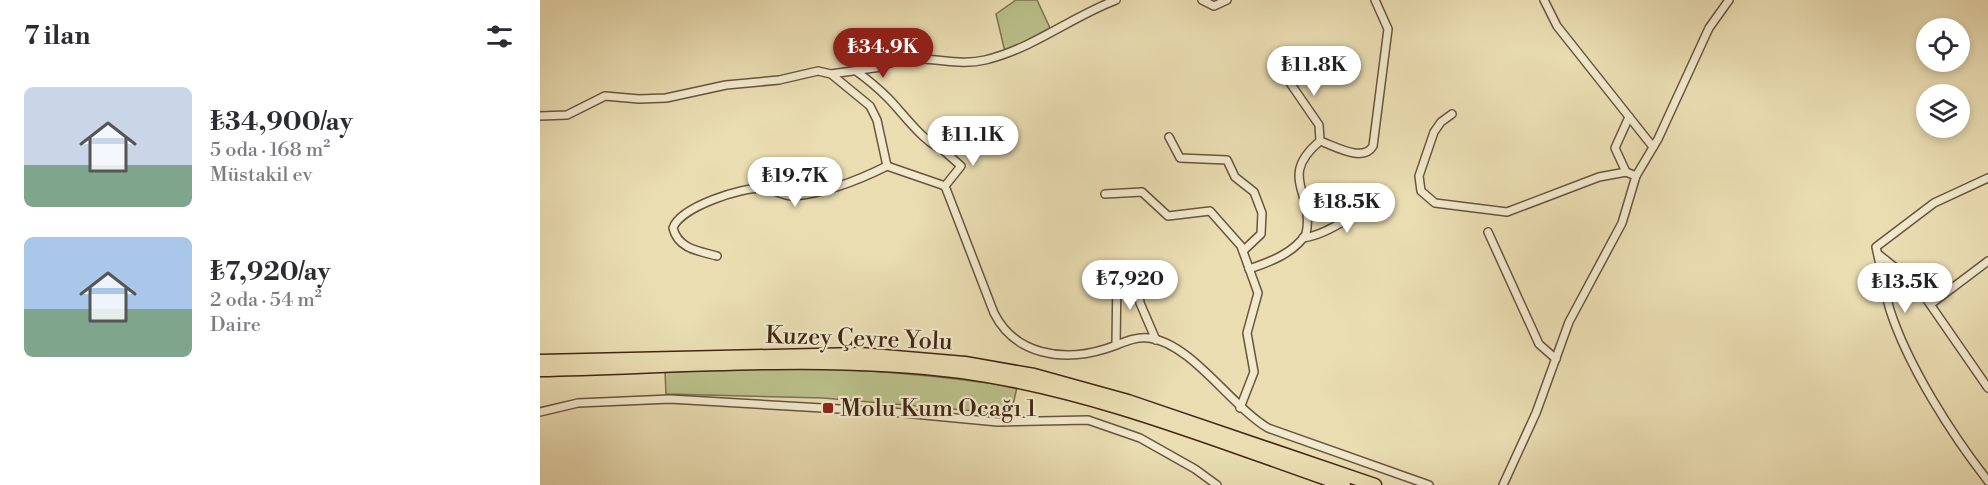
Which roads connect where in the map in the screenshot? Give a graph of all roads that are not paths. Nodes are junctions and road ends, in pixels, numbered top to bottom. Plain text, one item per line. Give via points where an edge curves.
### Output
1 (1116, 0) edge
2 (1202, 0) edge
3 (1227, 0) edge
4 (1375, 0) edge
5 (1544, 0) edge
6 (1729, 0) edge
7 (923, 44) dead end
8 (1275, 61) dead end
9 (885, 65) junction
10 (856, 70) junction
11 (831, 74) junction
12 (1452, 114) dead end
13 (540, 116) edge
14 (1629, 117) junction
15 (1169, 137) dead end
16 (1320, 141) junction
17 (967, 145) dead end
18 (1653, 147) junction
19 (944, 151) junction
20 (887, 166) junction
21 (1626, 172) junction
22 (1636, 176) junction
23 (1988, 178) edge
24 (945, 186) junction
25 (1105, 194) dead end
26 (1385, 203) dead end
27 (1488, 232) dead end
28 (1303, 238) junction
29 (1243, 251) junction
30 (1878, 254) junction
31 (717, 256) dead end
32 (1988, 261) edge
33 (1250, 269) junction
34 (1117, 275) dead end
35 (1137, 276) dead end
36 (1931, 304) junction
37 (1156, 340) junction
38 (1116, 345) junction
39 (1556, 359) junction
40 (540, 361) edge
41 (540, 370) edge
42 (1988, 388) edge
43 (1240, 408) junction
44 (540, 412) edge
45 (1988, 481) edge
46 (1217, 485) edge
47 (1344, 485) edge
48 (1375, 485) edge
49 (1429, 485) edge
50 (1503, 485) edge

1 - 9 street via 990,59 969,63 916,57
2 - 3 street via 1214,6
4 - 16 street via 1388,29 1373,146 1360,155
5 - 14 street via 1557,26
6 - 18 street via 1709,28
7 - 9 street via 901,51
8 - 16 street via 1319,125
9 - 10 street
10 - 11 street
10 - 19 street via 908,122
11 - 13 street via 808,71 778,80 726,85 657,99 605,96 567,115
11 - 20 street via 870,106
12 - 21 street via 1436,129 1419,176 1421,192 1435,203 1493,212 1514,211 1599,177
14 - 18 street
14 - 21 street via 1615,148
15 - 29 street via 1180,158 1227,160 1235,177 1254,192 1263,228
16 - 28 street via 1305,154 1299,166 1307,227
17 - 19 street
18 - 22 street
19 - 24 street via 961,166
20 - 24 street
20 - 31 street via 858,180 792,196 764,188 732,194 703,204 675,222 674,233 683,244
21 - 22 street
22 - 39 street via 1616,238 1576,308
23 - 30 street via 1934,203 1876,247
24 - 38 street via 982,289 1007,333 1034,350 1056,356 1087,354
25 - 29 street via 1142,192 1171,217 1212,212
26 - 28 street
27 - 39 street via 1539,344
28 - 33 street via 1283,255
29 - 33 street
30 - 36 street via 1908,276
30 - 45 street via 1899,332 1932,399
32 - 36 street
33 - 43 street via 1258,293 1247,333 1254,372
34 - 38 street
35 - 37 street via 1140,303
36 - 42 street
37 - 38 street via 1135,338
37 - 43 street via 1202,369
39 - 50 street
40 - 48 highway, Kuzey Çevre Yolu via 860,354 965,363 1034,375 1128,400
41 - 47 highway, Kuzey Çevre Yolu via 790,364 964,372 1031,384 1117,407
43 - 49 street via 1276,431
44 - 46 street via 578,403 670,399 998,422 1088,420 1140,438

